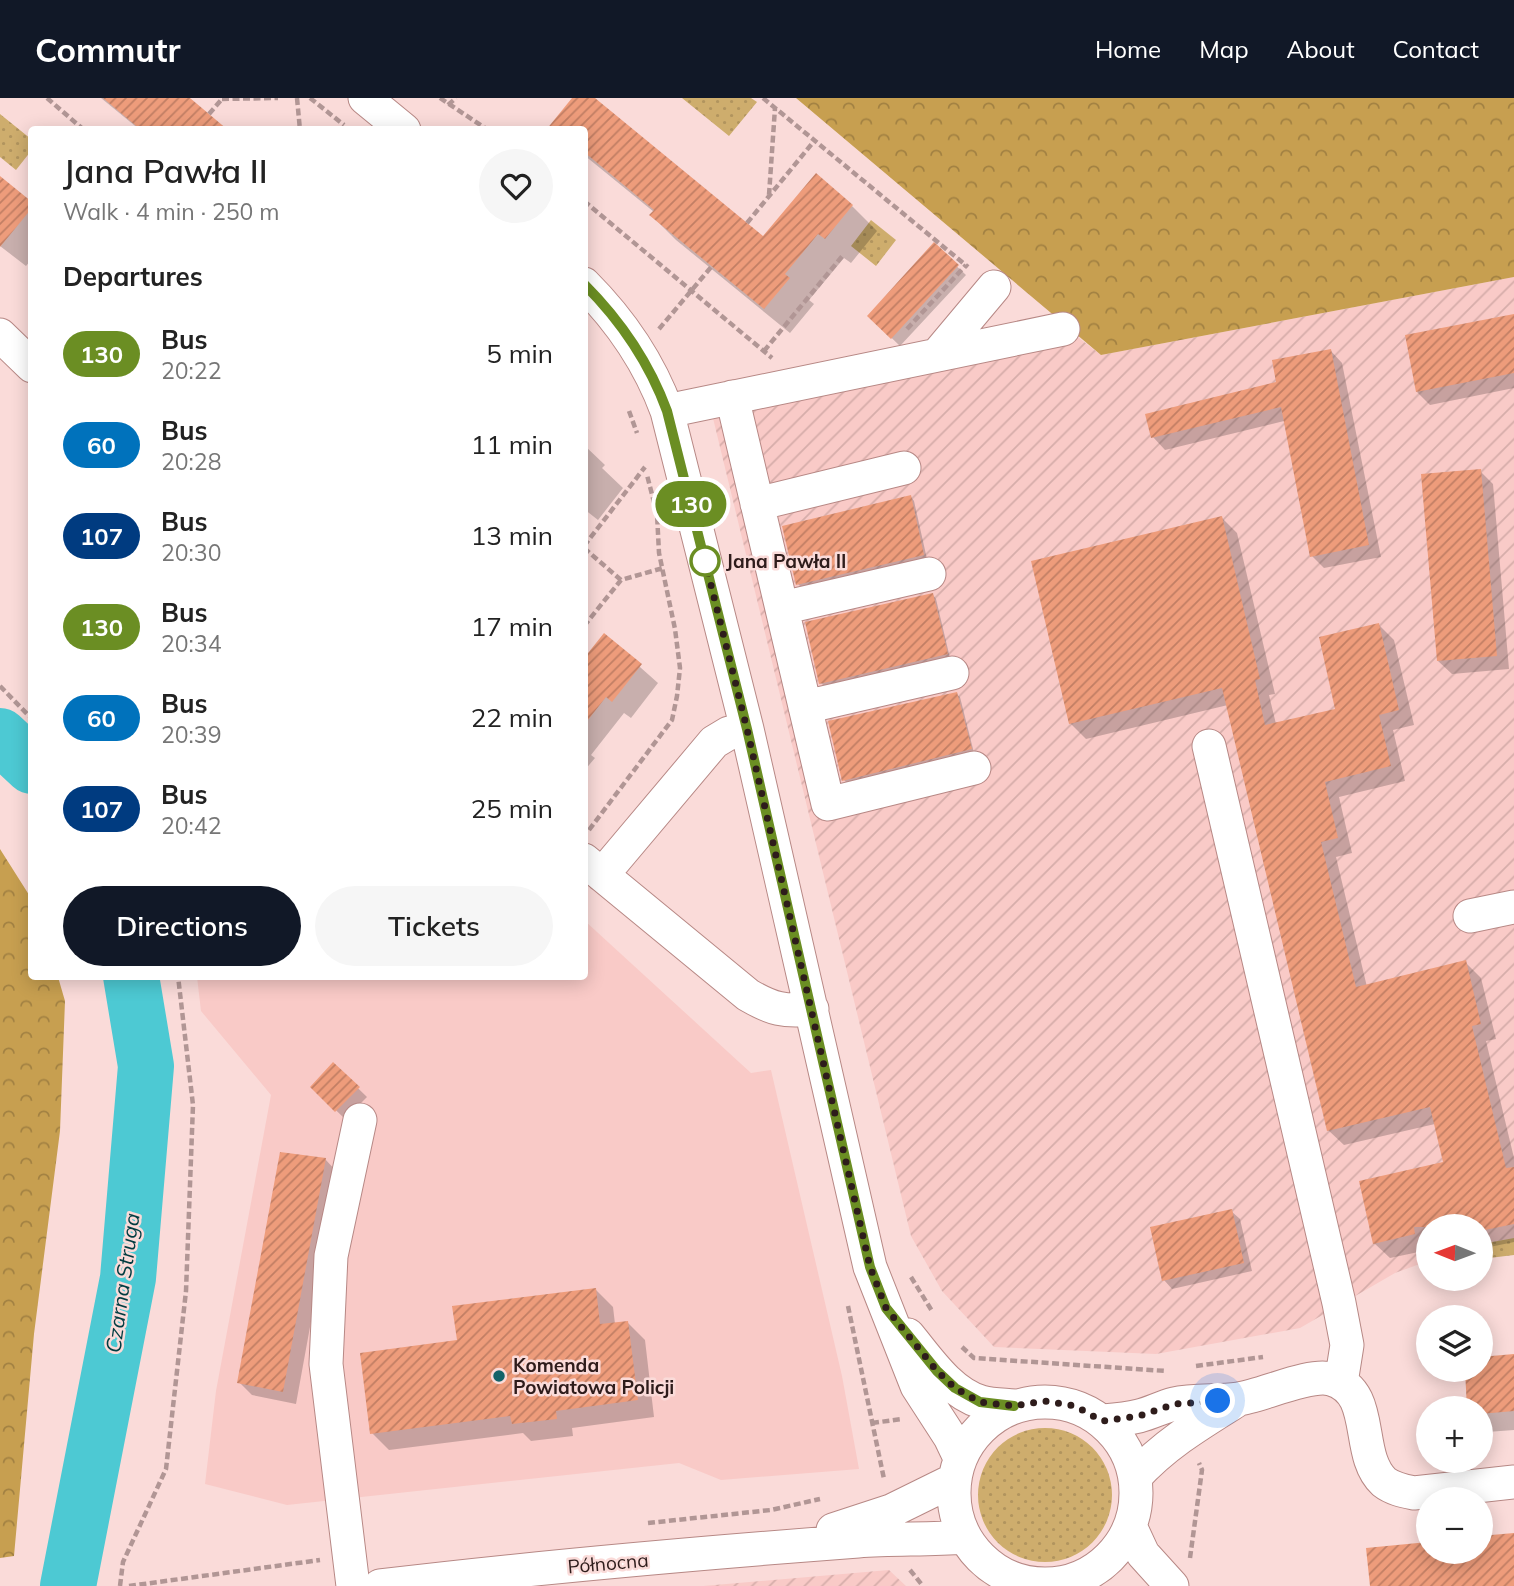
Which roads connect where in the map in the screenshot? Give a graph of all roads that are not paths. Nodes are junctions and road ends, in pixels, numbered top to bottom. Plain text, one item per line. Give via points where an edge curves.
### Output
1 (365, 98) edge
2 (399, 126) edge
3 (994, 287) road end
4 (588, 288) edge
5 (1063, 328) dead end
6 (0, 335) edge
7 (937, 355) junction
8 (28, 362) edge
9 (732, 397) junction
10 (667, 411) junction
11 (904, 468) dead end
12 (757, 504) junction
13 (929, 574) dead end
14 (782, 608) junction
15 (952, 673) dead end
16 (805, 708) junction
17 (747, 729) junction
18 (1209, 746) dead end
19 (974, 768) dead end
20 (593, 868) edge
21 (1514, 907) edge
22 (1470, 916) dead end
23 (812, 1009) junction
24 (360, 1120) dead end
25 (886, 1308) junction
26 (1341, 1383) junction
27 (1239, 1399) junction
28 (1014, 1406) junction
29 (1102, 1421) junction
30 (957, 1469) junction
31 (1135, 1477) junction
32 (1514, 1482) edge
33 (1130, 1526) junction
34 (964, 1537) junction
35 (780, 1547) junction
36 (993, 1577) edge
37 (1098, 1581) edge
38 (353, 1586) edge
39 (380, 1586) edge
40 (1043, 1586) edge
41 (1172, 1586) edge

1 - 2 street
3 - 7 street
4 - 10 street via 629,335
5 - 7 street
6 - 8 street
7 - 9 street
9 - 10 street
9 - 12 street
10 - 17 street
11 - 12 street
12 - 14 street
13 - 14 street
14 - 16 street
15 - 16 street
16 - 19 street via 828,804
17 - 20 street via 714,742
17 - 23 street
18 - 26 street via 1339,1303 1347,1345
20 - 23 street via 748,995 775,1009
21 - 22 street
23 - 25 street via 870,1267
24 - 38 street via 331,1256 326,1364
25 - 28 street via 955,1388 980,1402
25 - 30 street via 917,1386 950,1437
26 - 27 street via 1327,1378 1309,1380
26 - 32 street via 1358,1402 1372,1466 1385,1482 1414,1493
27 - 29 street via 1175,1404 1139,1416
27 - 31 street via 1155,1455
28 - 29 street via 1045,1401 1075,1406
28 - 30 street via 991,1418 972,1436
29 - 31 street via 1118,1437
30 - 34 street via 953,1500
30 - 35 street via 891,1511
31 - 33 street via 1136,1502
33 - 37 street
33 - 41 street via 1143,1554
34 - 35 street
34 - 36 street
35 - 39 street, Północna
36 - 40 street
37 - 40 street

